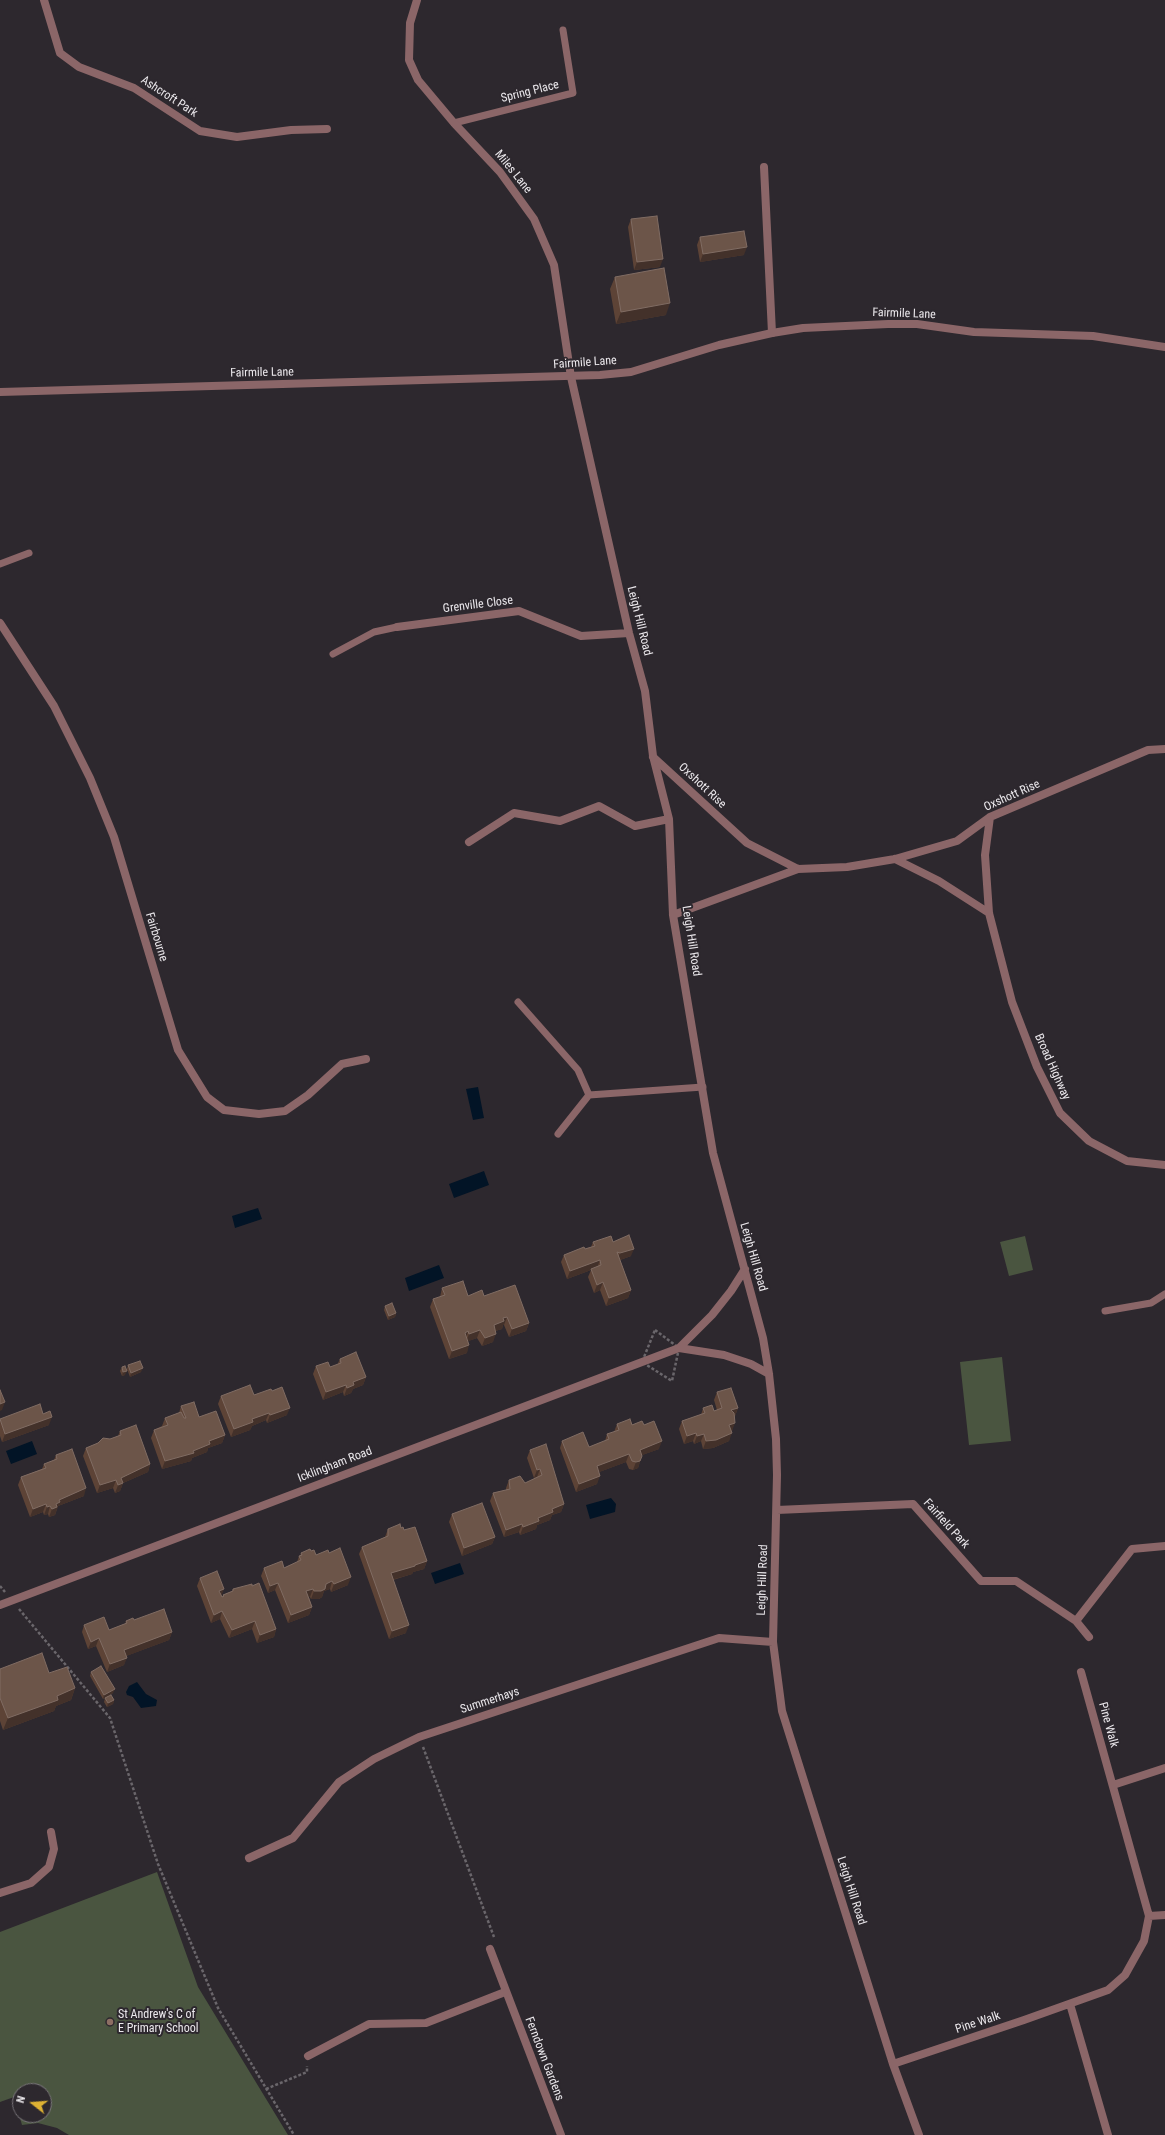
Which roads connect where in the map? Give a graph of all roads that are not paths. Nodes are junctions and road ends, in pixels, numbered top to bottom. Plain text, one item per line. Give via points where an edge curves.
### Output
1 (44, 0) edge
2 (417, 0) edge
3 (563, 30) dead end
4 (454, 123) junction
5 (327, 129) dead end
6 (764, 167) dead end
7 (772, 333) junction
8 (1165, 347) edge
9 (571, 377) junction
10 (0, 392) edge
11 (29, 553) dead end
12 (0, 564) edge
13 (0, 623) edge
14 (397, 628) joint
15 (629, 634) junction
16 (333, 654) dead end
17 (1165, 749) edge
18 (653, 756) junction
19 (990, 817) junction
20 (669, 819) junction
21 (469, 842) dead end
22 (895, 859) junction
23 (798, 869) junction
24 (989, 913) junction
25 (673, 915) junction
26 (518, 1002) dead end
27 (366, 1059) dead end
28 (703, 1087) junction
29 (589, 1095) junction
30 (558, 1134) dead end
31 (1165, 1165) edge
32 (745, 1269) junction
33 (1165, 1294) edge
34 (1105, 1311) dead end
35 (679, 1348) junction
36 (769, 1374) junction
37 (777, 1510) junction
38 (1165, 1546) edge
39 (0, 1605) edge
40 (1076, 1621) junction
41 (1089, 1636) dead end
42 (773, 1642) junction
43 (1081, 1672) dead end
44 (1165, 1768) edge
45 (1112, 1785) junction
46 (50, 1832) dead end
47 (249, 1858) dead end
48 (0, 1893) edge
49 (1165, 1915) edge
50 (1149, 1916) junction
51 (490, 1949) road end
52 (505, 1992) junction
53 (1070, 2004) junction
54 (308, 2056) road end
55 (893, 2064) junction
56 (561, 2135) edge
57 (919, 2135) edge
58 (1108, 2135) edge

1 - 5 street, Ashcroft Park via 60,53 78,67 134,88 200,131 237,137 291,130
2 - 4 street, Miles Lane via 410,23 409,60 418,80
3 - 4 lane, Spring Place via 573,92
4 - 9 street, Miles Lane via 500,172 534,219 554,265
6 - 7 street
7 - 8 street, Fairmile Lane via 829,327 917,324 974,332 1092,336
7 - 9 street, Fairmile Lane via 719,345 631,372
9 - 10 street, Fairmile Lane
9 - 15 street, Leigh Hill Road
11 - 12 lane
13 - 27 street, Fairbourne via 54,706 90,778 114,837 178,1050 207,1097 224,1110 259,1114 285,1111 308,1095 342,1064
14 - 15 street, Grenville Close via 519,611 581,636
14 - 16 lane via 374,632
15 - 18 street, Leigh Hill Road via 645,691
17 - 19 street, Oxshott Rise via 1148,750
18 - 20 street, Leigh Hill Road
18 - 23 street, Oxshott Rise via 747,844
19 - 22 street, Oxshott Rise via 957,841
19 - 24 street, Broad Highway via 985,855
20 - 21 street via 635,826 599,806 560,821 514,813
20 - 25 street, Leigh Hill Road
22 - 23 street, Oxshott Rise via 847,867
22 - 24 street via 939,881
23 - 25 street, Oxshott Rise
24 - 31 street, Broad Highway via 1012,1002 1037,1067 1060,1113 1089,1141 1126,1161
25 - 28 street, Leigh Hill Road
26 - 29 lane via 578,1070
28 - 29 lane
28 - 32 street, Leigh Hill Road via 715,1160
29 - 30 lane
32 - 35 street, Icklingham Road via 712,1315
32 - 36 street, Leigh Hill Road via 763,1338
33 - 34 lane via 1151,1303
35 - 36 street, Icklingham Road via 724,1355 751,1364
35 - 39 street, Icklingham Road
36 - 37 street, Leigh Hill Road via 776,1439
37 - 40 street, Fairfield Park via 913,1504 981,1581 1016,1581
37 - 42 street, Leigh Hill Road
38 - 40 street via 1132,1548
40 - 41 street, Fairfield Park
42 - 47 street, Summerhays via 719,1638 419,1737 374,1759 339,1782 293,1838
42 - 55 street, Leigh Hill Road via 782,1711
43 - 45 street, Pine Walk
44 - 45 street
45 - 50 street, Pine Walk
46 - 48 street via 54,1849 49,1867 31,1883
49 - 50 street
50 - 53 street, Pine Walk via 1144,1941 1125,1975 1108,1990
51 - 52 street, Ferndown Gardens
52 - 54 street via 426,2023 369,2024
52 - 56 street, Ferndown Gardens
53 - 55 street, Pine Walk
53 - 58 street
55 - 57 street, Leigh Hill Road

